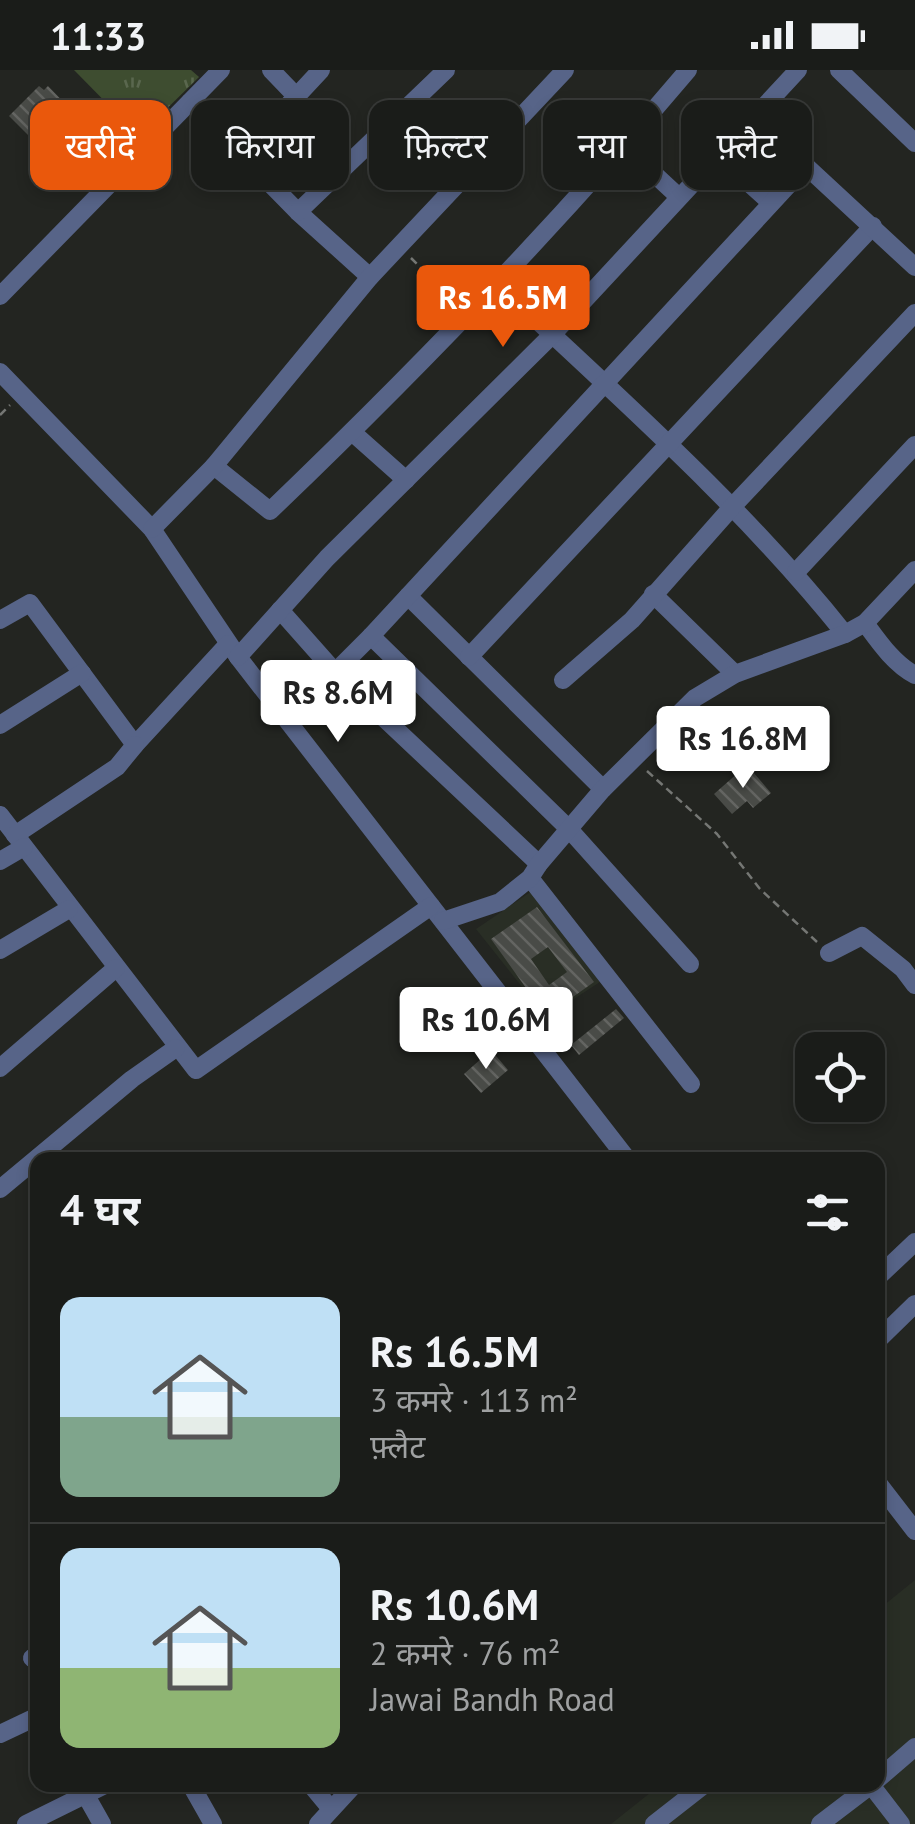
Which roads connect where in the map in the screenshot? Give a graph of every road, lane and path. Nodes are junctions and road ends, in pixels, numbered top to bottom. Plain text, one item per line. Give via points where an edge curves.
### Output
1 (271, 70) edge
2 (321, 70) edge
3 (446, 70) edge
4 (564, 70) edge
5 (688, 70) edge
6 (798, 70) edge
7 (839, 70) edge
8 (210, 74) edge
9 (296, 96) junction
10 (292, 100) edge
11 (770, 100) edge
12 (190, 102) joint
13 (661, 102) edge
14 (915, 143) edge
15 (661, 180) edge
16 (276, 190) edge
17 (583, 190) edge
18 (684, 190) edge
19 (757, 190) edge
20 (678, 196) junction
21 (771, 202) junction
22 (298, 212) junction
23 (873, 226) junction
24 (399, 247) junction
25 (915, 266) edge
26 (370, 277) junction
27 (496, 282) junction
28 (0, 296) edge
29 (466, 313) junction
30 (915, 313) edge
31 (552, 335) junction
32 (0, 372) edge
33 (607, 384) junction
34 (352, 432) junction
35 (915, 445) edge
36 (668, 446) junction
37 (214, 466) junction
38 (406, 480) junction
39 (732, 507) junction
40 (152, 529) junction
41 (915, 570) edge
42 (796, 572) junction
43 (654, 594) junction
44 (408, 596) junction
45 (280, 610) junction
46 (0, 620) edge
47 (865, 624) junction
48 (845, 634) junction
49 (371, 636) junction
50 (233, 650) junction
51 (469, 657) junction
52 (336, 672) junction
53 (82, 674) junction
54 (734, 674) junction
55 (915, 675) edge
56 (563, 680) dead end
57 (284, 714) junction
58 (0, 725) edge
59 (135, 746) junction
60 (634, 758) junction
61 (604, 789) junction
62 (0, 815) edge
63 (569, 829) junction
64 (19, 841) junction
65 (0, 861) edge
66 (535, 871) junction
67 (431, 906) junction
68 (69, 909) junction
69 (443, 921) junction
70 (0, 950) edge
71 (830, 954) joint
72 (909, 962) edge
73 (690, 964) dead end
74 (116, 968) junction
75 (915, 985) edge
76 (176, 1048) junction
77 (0, 1068) edge
78 (690, 1084) dead end
79 (44, 1152) edge
80 (622, 1152) edge
81 (30, 1164) edge
82 (0, 1189) edge
83 (915, 1242) edge
84 (885, 1271) edge
85 (915, 1304) edge
86 (885, 1333) edge
87 (885, 1492) edge
88 (915, 1531) edge
89 (30, 1719) edge
90 (2, 1729) edge
91 (915, 1747) edge
92 (885, 1773) edge
93 (80, 1792) edge
94 (84, 1792) edge
95 (195, 1792) edge
96 (317, 1792) edge
97 (348, 1792) edge
98 (695, 1792) edge
99 (862, 1792) edge
100 (876, 1792) edge
101 (331, 1810) junction
102 (824, 1823) edge
103 (26, 1824) edge
104 (102, 1824) edge
105 (214, 1824) edge
106 (318, 1824) edge
107 (654, 1824) edge
108 (901, 1824) edge

1 - 9 street
2 - 9 street
3 - 22 street
4 - 24 street
5 - 13 street
6 - 11 street
7 - 14 street
8 - 12 street
9 - 10 street
12 - 28 street
15 - 20 street
16 - 22 street
17 - 27 street
18 - 20 street
19 - 21 street
20 - 31 street
21 - 23 street via 806,166
21 - 33 street
22 - 26 street
23 - 25 street
23 - 36 street
24 - 26 street
24 - 29 path
26 - 37 street
27 - 29 street
27 - 31 street
29 - 34 street
30 - 39 street
31 - 33 street
31 - 38 street
32 - 40 street
33 - 36 street
33 - 44 street
34 - 37 street via 270,511
34 - 38 street
35 - 42 street
36 - 39 street
36 - 51 street
37 - 40 street
38 - 45 street
39 - 42 street
39 - 43 street
40 - 50 street
41 - 47 street
42 - 48 street
43 - 54 street
43 - 56 street
44 - 49 street
44 - 51 street
45 - 50 street
45 - 52 street
46 - 53 street via 30,604
47 - 48 street
47 - 55 street
48 - 54 street
49 - 52 street
49 - 63 street
50 - 57 street
50 - 59 street
51 - 61 street
52 - 57 street
52 - 66 street
53 - 58 street
53 - 59 street
54 - 60 street via 695,698
57 - 67 street
59 - 64 street
60 - 61 street
60 - 71 path
61 - 63 street
62 - 64 street
63 - 66 street
63 - 73 street
64 - 65 street
64 - 68 street
66 - 69 street via 500,902
66 - 78 street
67 - 69 street
67 - 76 street via 196,1070
68 - 70 street
68 - 74 street
69 - 80 street
71 - 72 street via 862,936
72 - 75 street
74 - 76 street
74 - 77 street
76 - 79 street
81 - 82 street
83 - 84 street
85 - 86 street
87 - 88 street
89 - 90 street
91 - 92 street
93 - 103 street
94 - 104 street
95 - 105 street
96 - 101 street
97 - 101 street
98 - 107 street
99 - 102 street
100 - 108 street
101 - 106 street

